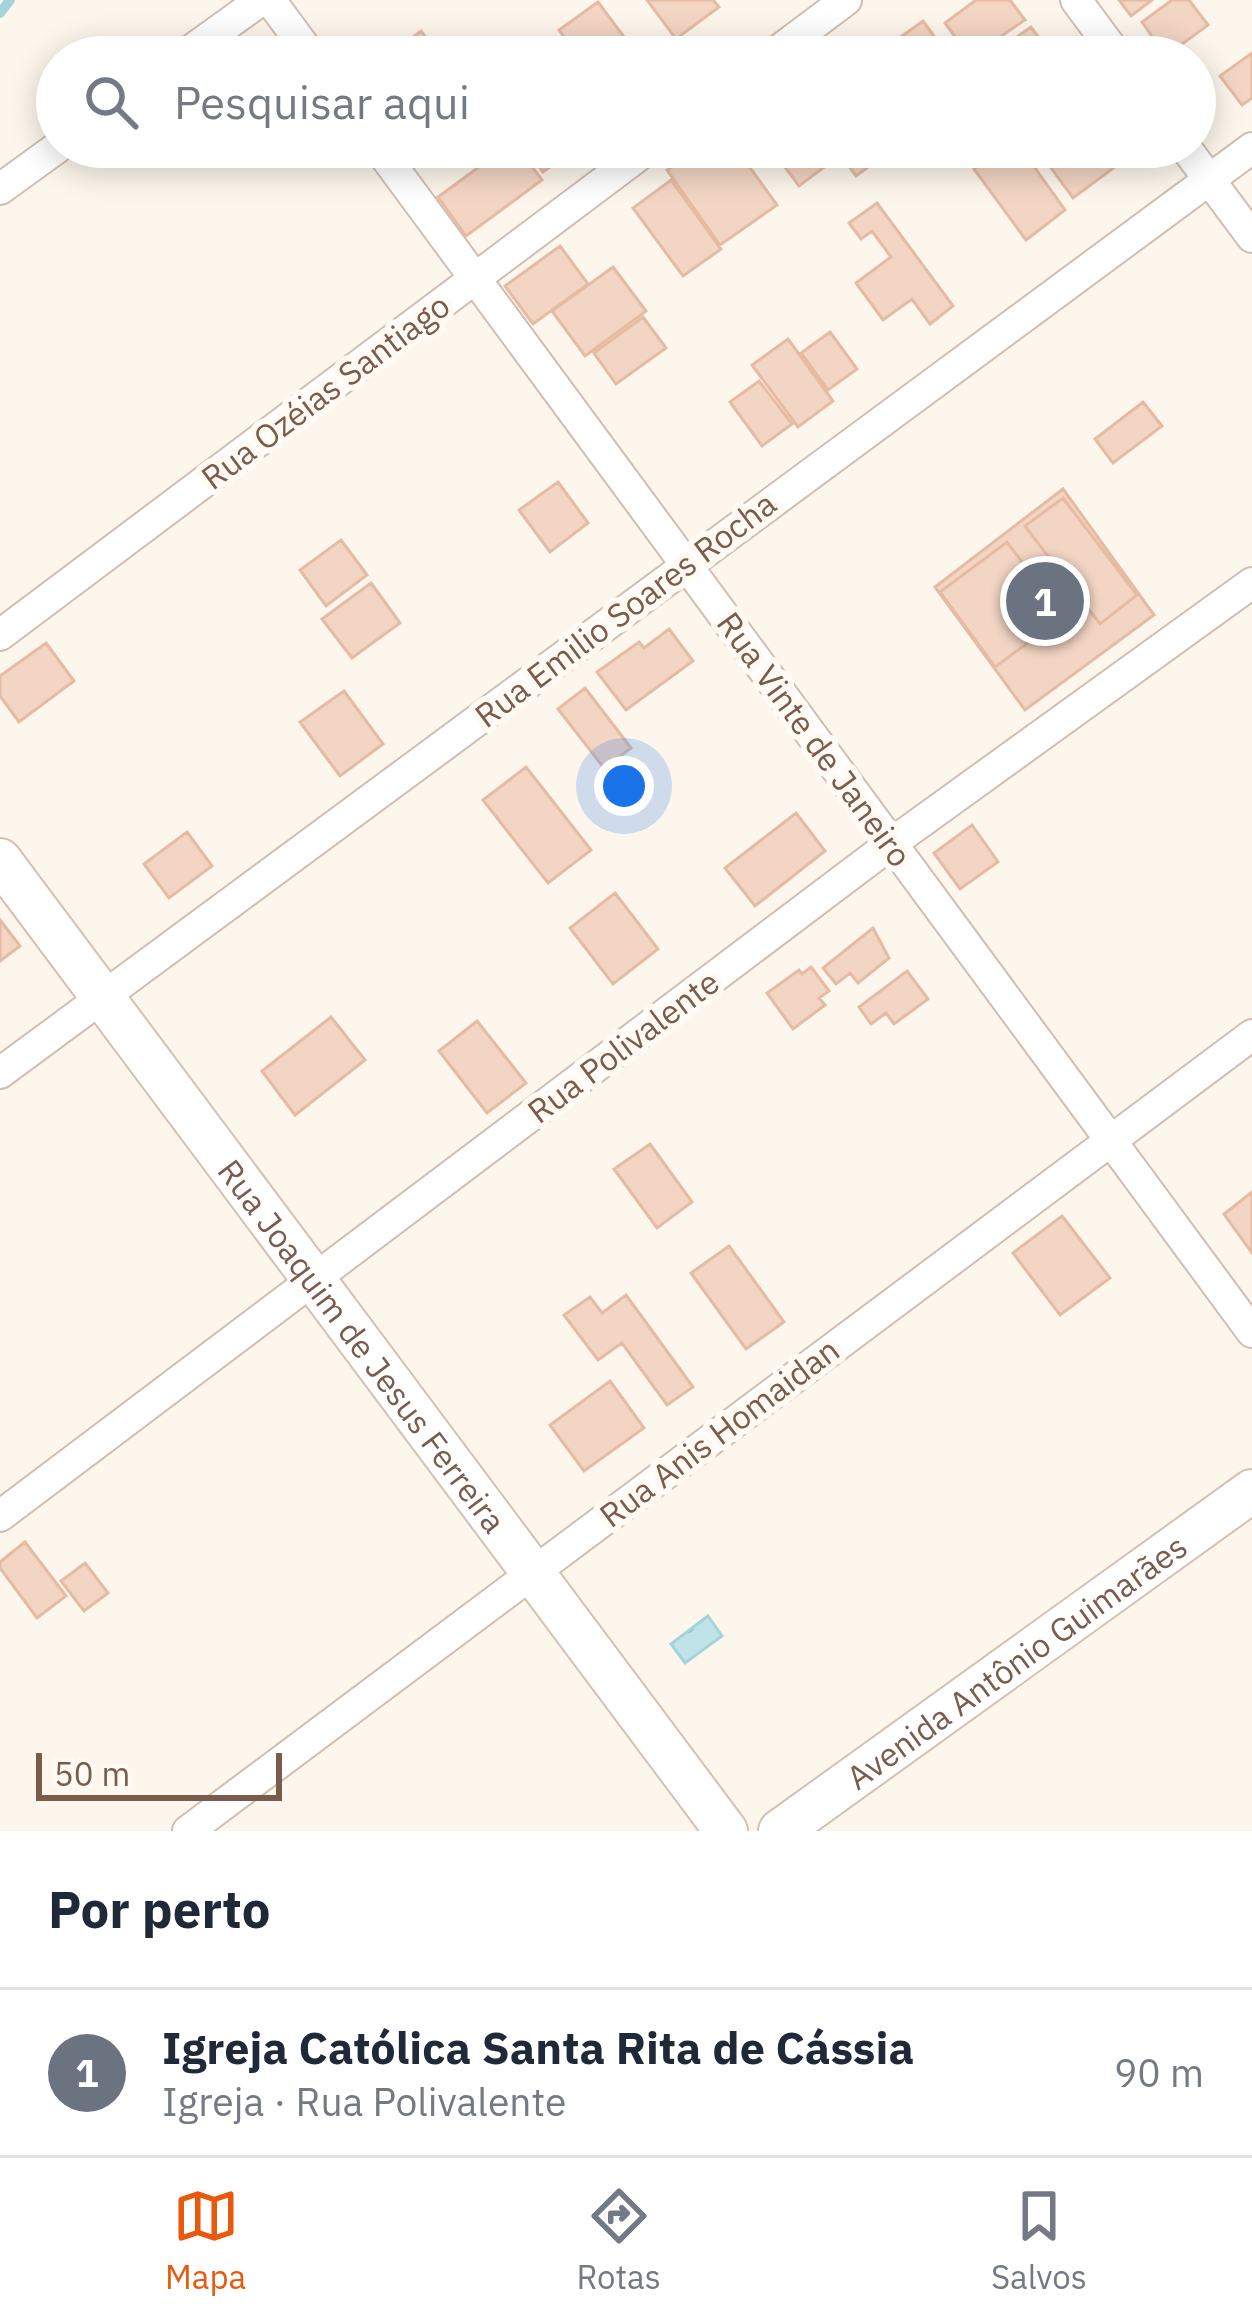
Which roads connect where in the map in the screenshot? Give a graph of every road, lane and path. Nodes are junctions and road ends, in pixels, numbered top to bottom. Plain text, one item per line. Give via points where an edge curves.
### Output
1 (260, 0) edge
2 (270, 0) edge
3 (846, 0) edge
4 (1076, 0) edge
5 (211, 36) edge
6 (297, 36) edge
7 (798, 36) edge
8 (1103, 36) edge
9 (1252, 148) edge
10 (36, 163) edge
11 (394, 168) edge
12 (622, 168) edge
13 (1201, 168) edge
14 (1209, 179) junction
15 (0, 190) edge
16 (1252, 237) edge
17 (475, 278) junction
18 (685, 563) junction
19 (1252, 583) edge
20 (0, 635) edge
21 (892, 843) junction
22 (0, 860) edge
23 (103, 998) junction
24 (1252, 1035) edge
25 (0, 1073) edge
26 (1110, 1138) junction
27 (314, 1280) junction
28 (1252, 1332) edge
29 (1252, 1491) edge
30 (0, 1516) edge
31 (532, 1572) junction
32 (188, 1831) edge
33 (726, 1831) edge
34 (780, 1831) edge

1 - 5 street
2 - 6 street
3 - 7 street
4 - 8 street
9 - 14 street, Rua Emilio Soares Rocha
10 - 15 street
11 - 17 street, Rua Vinte de Janeiro
12 - 17 street, Rua Ozéias Santiago
13 - 14 street
14 - 16 street
14 - 18 street, Rua Emilio Soares Rocha
17 - 18 street, Rua Vinte de Janeiro
17 - 20 street, Rua Ozéias Santiago
18 - 21 street, Rua Vinte de Janeiro
18 - 23 street, Rua Emilio Soares Rocha
19 - 21 street, Rua Polivalente
21 - 26 street, Rua Vinte de Janeiro
21 - 27 street, Rua Polivalente
22 - 23 street, Rua Joaquim de Jesus Ferreira
23 - 25 street, Rua Emilio Soares Rocha
23 - 27 street, Rua Joaquim de Jesus Ferreira
24 - 26 street, Rua Anis Homaidan
26 - 28 street, Rua Vinte de Janeiro
26 - 31 street, Rua Anis Homaidan
27 - 30 street, Rua Polivalente
27 - 31 street, Rua Joaquim de Jesus Ferreira
29 - 34 street, Avenida Antônio Guimarães
31 - 32 street, Rua Anis Homaidan
31 - 33 street, Rua Joaquim de Jesus Ferreira

